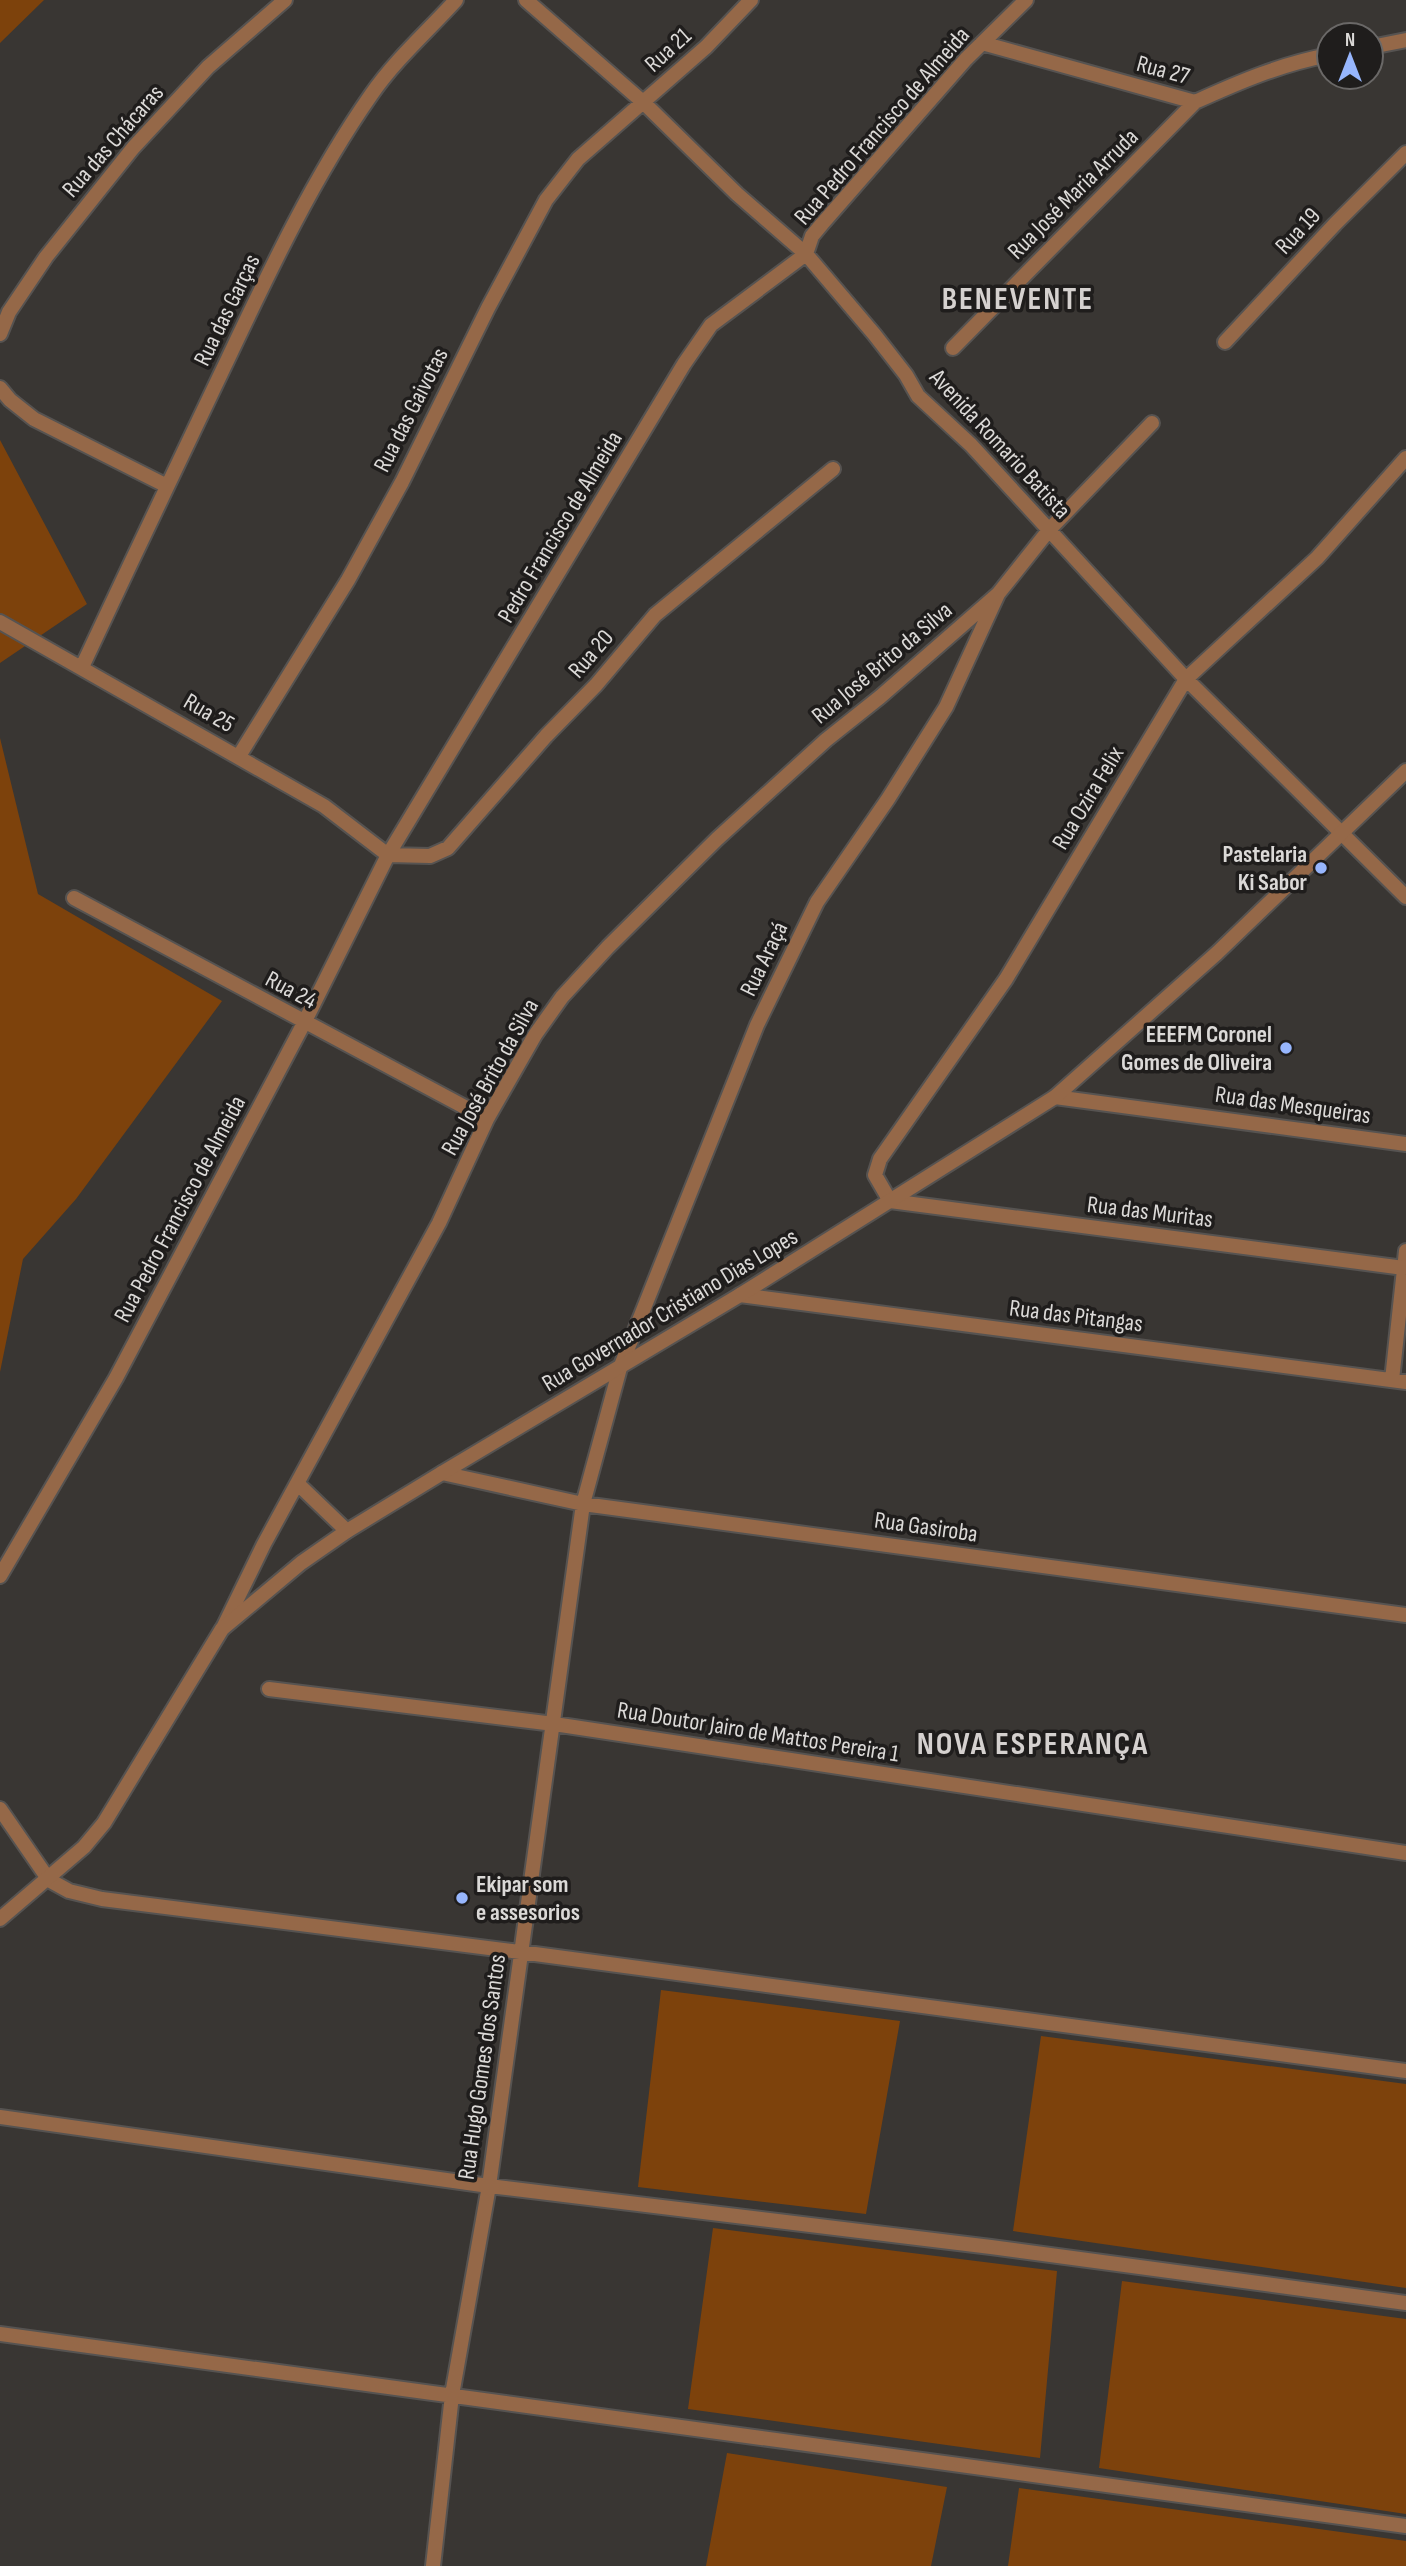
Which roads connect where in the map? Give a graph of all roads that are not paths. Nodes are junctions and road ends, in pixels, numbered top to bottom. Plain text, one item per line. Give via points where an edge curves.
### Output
1 (285, 0) edge
2 (456, 0) edge
3 (526, 0) edge
4 (751, 0) edge
5 (1026, 0) edge
6 (1406, 40) edge
7 (982, 43) junction
8 (1385, 44) edge
9 (1315, 58) edge
10 (1195, 102) junction
11 (644, 103) junction
12 (1406, 153) edge
13 (806, 254) junction
14 (0, 334) edge
15 (1225, 342) dead end
16 (953, 348) dead end
17 (0, 388) edge
18 (1152, 423) dead end
19 (1406, 458) edge
20 (833, 469) dead end
21 (167, 486) junction
22 (1049, 530) junction
23 (998, 594) junction
24 (0, 622) edge
25 (82, 667) junction
26 (1186, 680) junction
27 (239, 756) junction
28 (1406, 771) edge
29 (1342, 833) junction
30 (388, 855) junction
31 (1406, 897) edge
32 (74, 898) dead end
33 (304, 1023) junction
34 (1055, 1097) junction
35 (487, 1119) junction
36 (1403, 1143) edge
37 (890, 1201) junction
38 (1406, 1251) edge
39 (1404, 1268) junction
40 (740, 1295) junction
41 (620, 1368) junction
42 (1399, 1381) edge
43 (442, 1473) junction
44 (298, 1483) junction
45 (583, 1504) junction
46 (347, 1531) junction
47 (0, 1576) edge
48 (1406, 1615) edge
49 (222, 1629) junction
50 (269, 1689) dead end
51 (554, 1724) junction
52 (0, 1810) edge
53 (1406, 1853) edge
54 (49, 1880) junction
55 (0, 1919) edge
56 (520, 1952) junction
57 (1406, 2071) edge
58 (0, 2117) edge
59 (489, 2186) junction
60 (1406, 2303) edge
61 (0, 2334) edge
62 (452, 2395) junction
63 (1406, 2526) edge
64 (433, 2566) edge

1 - 14 street, Rua das Chácaras via 208,67 134,148 46,257 9,312
2 - 21 street, Rua das Garças via 372,94 333,156 262,286
3 - 11 street, Avenida Romario Batista
4 - 11 street, Rua 21
5 - 7 street, Rua Pedro Francisco de Almeida
6 - 8 street
7 - 10 street, Rua 27
7 - 13 street, Rua Pedro Francisco de Almeida via 822,224
9 - 10 street, Rua 27 via 1252,76
10 - 16 street, Rua José Maria Arruda
11 - 13 street, Avenida Romario Batista
11 - 27 street, Rua das Gaivotas via 578,159 546,200 348,580
12 - 15 street, Rua 19
13 - 22 street, Avenida Romario Batista via 874,334 918,396 971,445
13 - 30 street, Pedro Francisco de Almeida via 704,335
17 - 21 street via 34,419
18 - 22 street, Rua José Brito da Silva
19 - 26 street, Rua Ozira Felix via 1317,558
20 - 30 street, Rua 20 via 655,615 447,848 430,856
21 - 25 street, Rua das Garças
22 - 23 street, Rua José Brito da Silva
22 - 26 street, Avenida Romario Batista
23 - 35 street, Rua José Brito da Silva via 796,767 608,947 535,1035
23 - 41 street, Rua Araçá via 946,707 817,902 769,1000
24 - 25 street, Rua 25
25 - 27 street, Rua 25
26 - 29 street, Avenida Romario Batista
26 - 37 street, Rua Ozira Felix via 1006,979 880,1159 876,1175
27 - 30 street, Rua 25 via 324,806
28 - 29 street, Rua Governador Cristiano Dias Lopes
29 - 31 street, Avenida Romario Batista
29 - 34 street, Rua Governador Cristiano Dias Lopes via 1217,953
30 - 33 street, Rua Pedro Francisco de Almeida
32 - 33 street, Rua 24
33 - 35 street, Rua 24
33 - 47 street, Rua Pedro Francisco de Almeida via 116,1378
34 - 36 street, Rua das Mesqueiras
34 - 37 street, Rua Governador Cristiano Dias Lopes
35 - 44 street, Rua José Brito da Silva via 439,1223
37 - 39 street, Rua das Muritas
37 - 40 street, Rua Governador Cristiano Dias Lopes
38 - 39 street
39 - 42 street
40 - 41 street, Rua Governador Cristiano Dias Lopes
40 - 42 street, Rua das Pitangas
41 - 43 street, Rua Governador Cristiano Dias Lopes
41 - 45 street, Rua Hugo Gomes dos Santos
43 - 45 street, Rua Gasiroba
43 - 46 street, Rua Governador Cristiano Dias Lopes
44 - 46 street
44 - 49 street, Rua José Brito da Silva
45 - 48 street, Rua Gasiroba
45 - 51 street, Rua Hugo Gomes dos Santos
46 - 49 street, Rua Governador Cristiano Dias Lopes
49 - 54 street, Rua Governador Cristiano Dias Lopes via 104,1824
50 - 51 street, Rua Doutor Jairo de Mattos Pereira 1
51 - 53 street, Rua Doutor Jairo de Mattos Pereira 1
51 - 56 street, Rua Hugo Gomes dos Santos
52 - 54 street
54 - 55 street, Rua Governador Cristiano Dias Lopes
54 - 56 street via 69,1891 102,1899
56 - 57 street
56 - 59 street, Rua Hugo Gomes dos Santos
58 - 59 street
59 - 60 street
59 - 62 street, Rua Hugo Gomes dos Santos
61 - 62 street
62 - 63 street
62 - 64 street, Rua Hugo Gomes dos Santos

